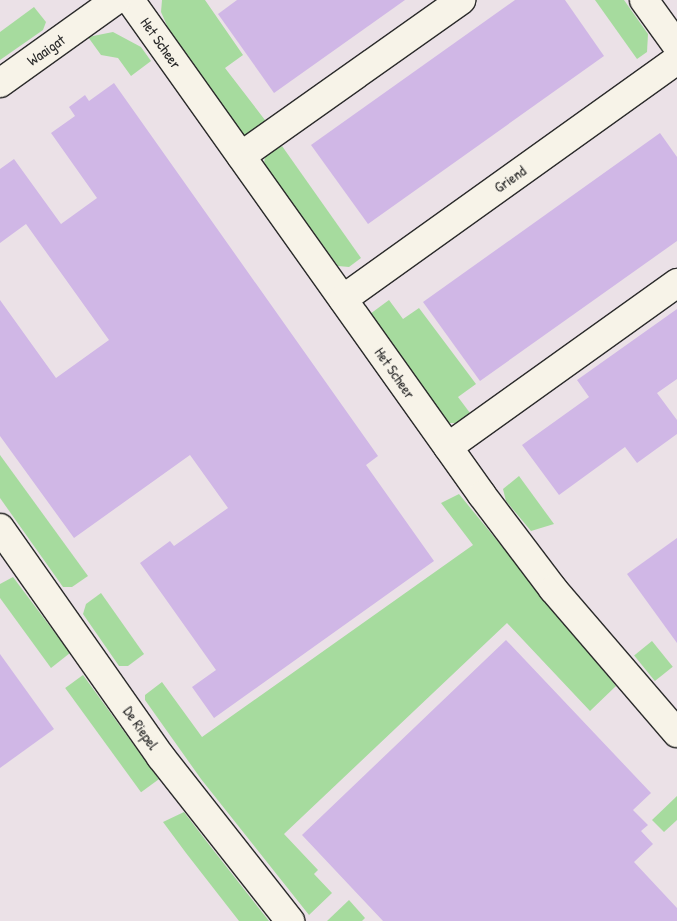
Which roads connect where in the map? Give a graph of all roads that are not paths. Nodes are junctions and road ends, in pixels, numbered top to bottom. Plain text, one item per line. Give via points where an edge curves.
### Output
1 (116, 0) edge
2 (130, 0) edge
3 (461, 0) edge
4 (644, 0) edge
5 (85, 9) edge
6 (677, 46) edge
7 (677, 60) edge
8 (0, 83) edge
9 (241, 156) junction
10 (677, 283) edge
11 (343, 299) junction
12 (448, 447) junction
13 (0, 528) edge
14 (677, 733) edge
15 (290, 921) edge

1 - 5 street, Waaigat
2 - 9 street, Het Scheer
3 - 9 street
4 - 6 street
5 - 8 street, Waaigat
7 - 11 street, Griend
9 - 11 street, Het Scheer
10 - 12 street
11 - 12 street, Het Scheer
12 - 14 street, Het Scheer via 553,589
13 - 15 street, De Riepel via 161,757

